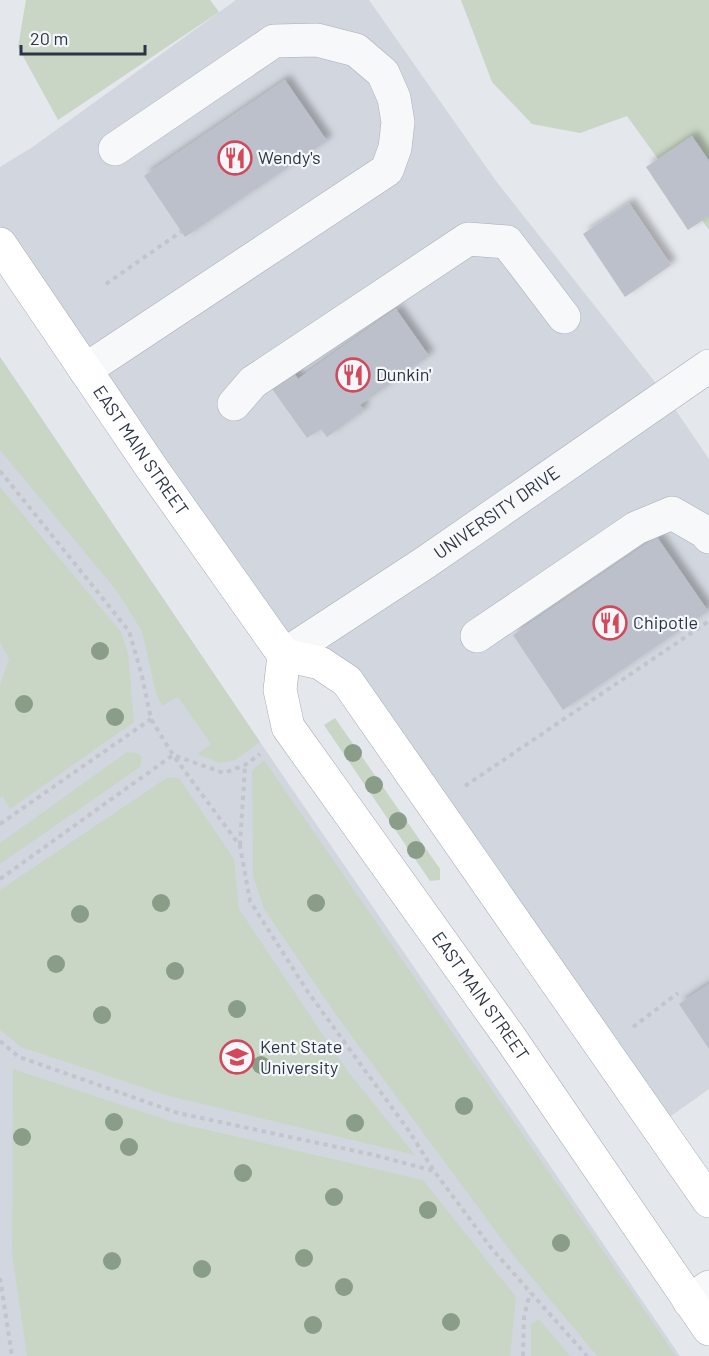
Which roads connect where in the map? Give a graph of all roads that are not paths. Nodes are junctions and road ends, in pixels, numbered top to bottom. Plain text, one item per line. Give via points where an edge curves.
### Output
1 (116, 149) dead end
2 (0, 244) edge
3 (564, 317) dead end
4 (709, 366) edge
5 (85, 370) junction
6 (234, 404) dead end
7 (709, 537) edge
8 (477, 636) dead end
9 (284, 655) junction
10 (709, 1201) edge
11 (699, 1294) edge
12 (709, 1329) edge

1 - 5 street via 274,42 317,40 356,50 383,73 394,98 398,122 387,170
2 - 5 main road, EAST MAIN STREET
3 - 6 street via 507,242 468,239 253,382
4 - 9 street, UNIVERSITY DRIVE
5 - 9 main road, EAST MAIN STREET
7 - 8 street via 672,513 636,528
9 - 10 main road via 320,663 347,681
9 - 11 main road, EAST MAIN STREET via 280,690 288,727
11 - 12 main road, EAST MAIN STREET

